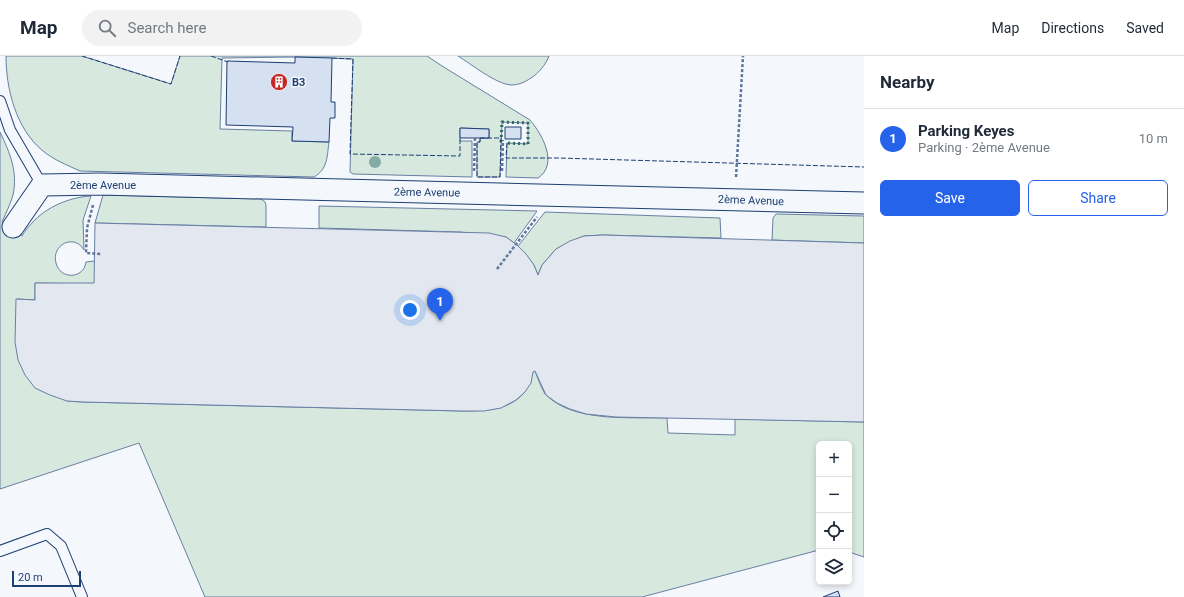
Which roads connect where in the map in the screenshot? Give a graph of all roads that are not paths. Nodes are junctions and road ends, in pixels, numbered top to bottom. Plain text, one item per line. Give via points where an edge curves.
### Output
1 (0, 101) edge
2 (42, 184) junction
3 (864, 203) edge
4 (13, 227) dead end
5 (0, 551) edge
6 (82, 597) edge

1 - 2 lane via 10,130
2 - 3 street, 2ème Avenue
2 - 4 street
5 - 6 lane via 47,534 61,546

